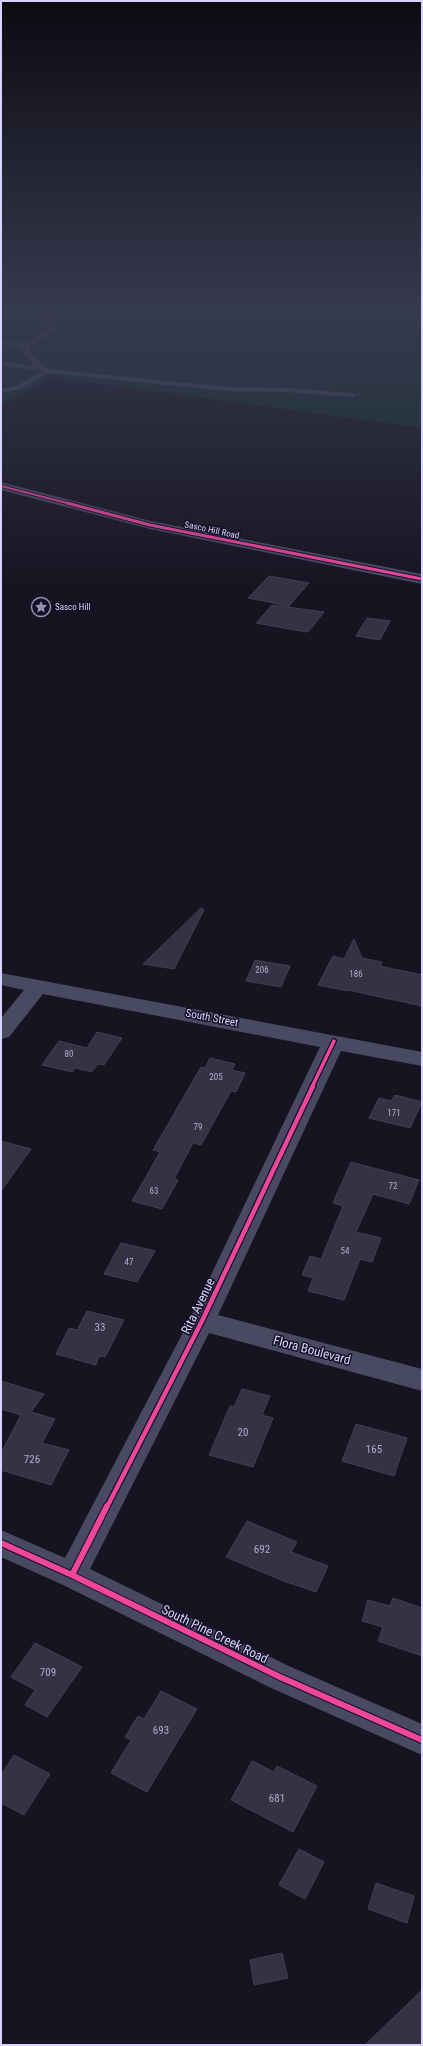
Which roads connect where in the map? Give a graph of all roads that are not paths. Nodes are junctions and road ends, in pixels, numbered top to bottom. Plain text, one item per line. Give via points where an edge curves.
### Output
1 (1, 486) edge
2 (422, 579) edge
3 (1, 979) edge
4 (39, 985) junction
5 (1, 1032) edge
6 (334, 1041) junction
7 (422, 1059) edge
8 (202, 1321) junction
9 (422, 1380) edge
10 (1, 1544) edge
11 (72, 1576) junction
12 (422, 1740) edge

1 - 2 street, Sasco Hill Road via 150,525
3 - 4 street, South Street
4 - 5 street
4 - 6 street, South Street
6 - 7 street, South Street
6 - 8 street, Rita Avenue
8 - 9 street, Flora Boulevard
8 - 11 street, Rita Avenue
10 - 11 street, South Pine Creek Road
11 - 12 street, South Pine Creek Road via 280,1677

